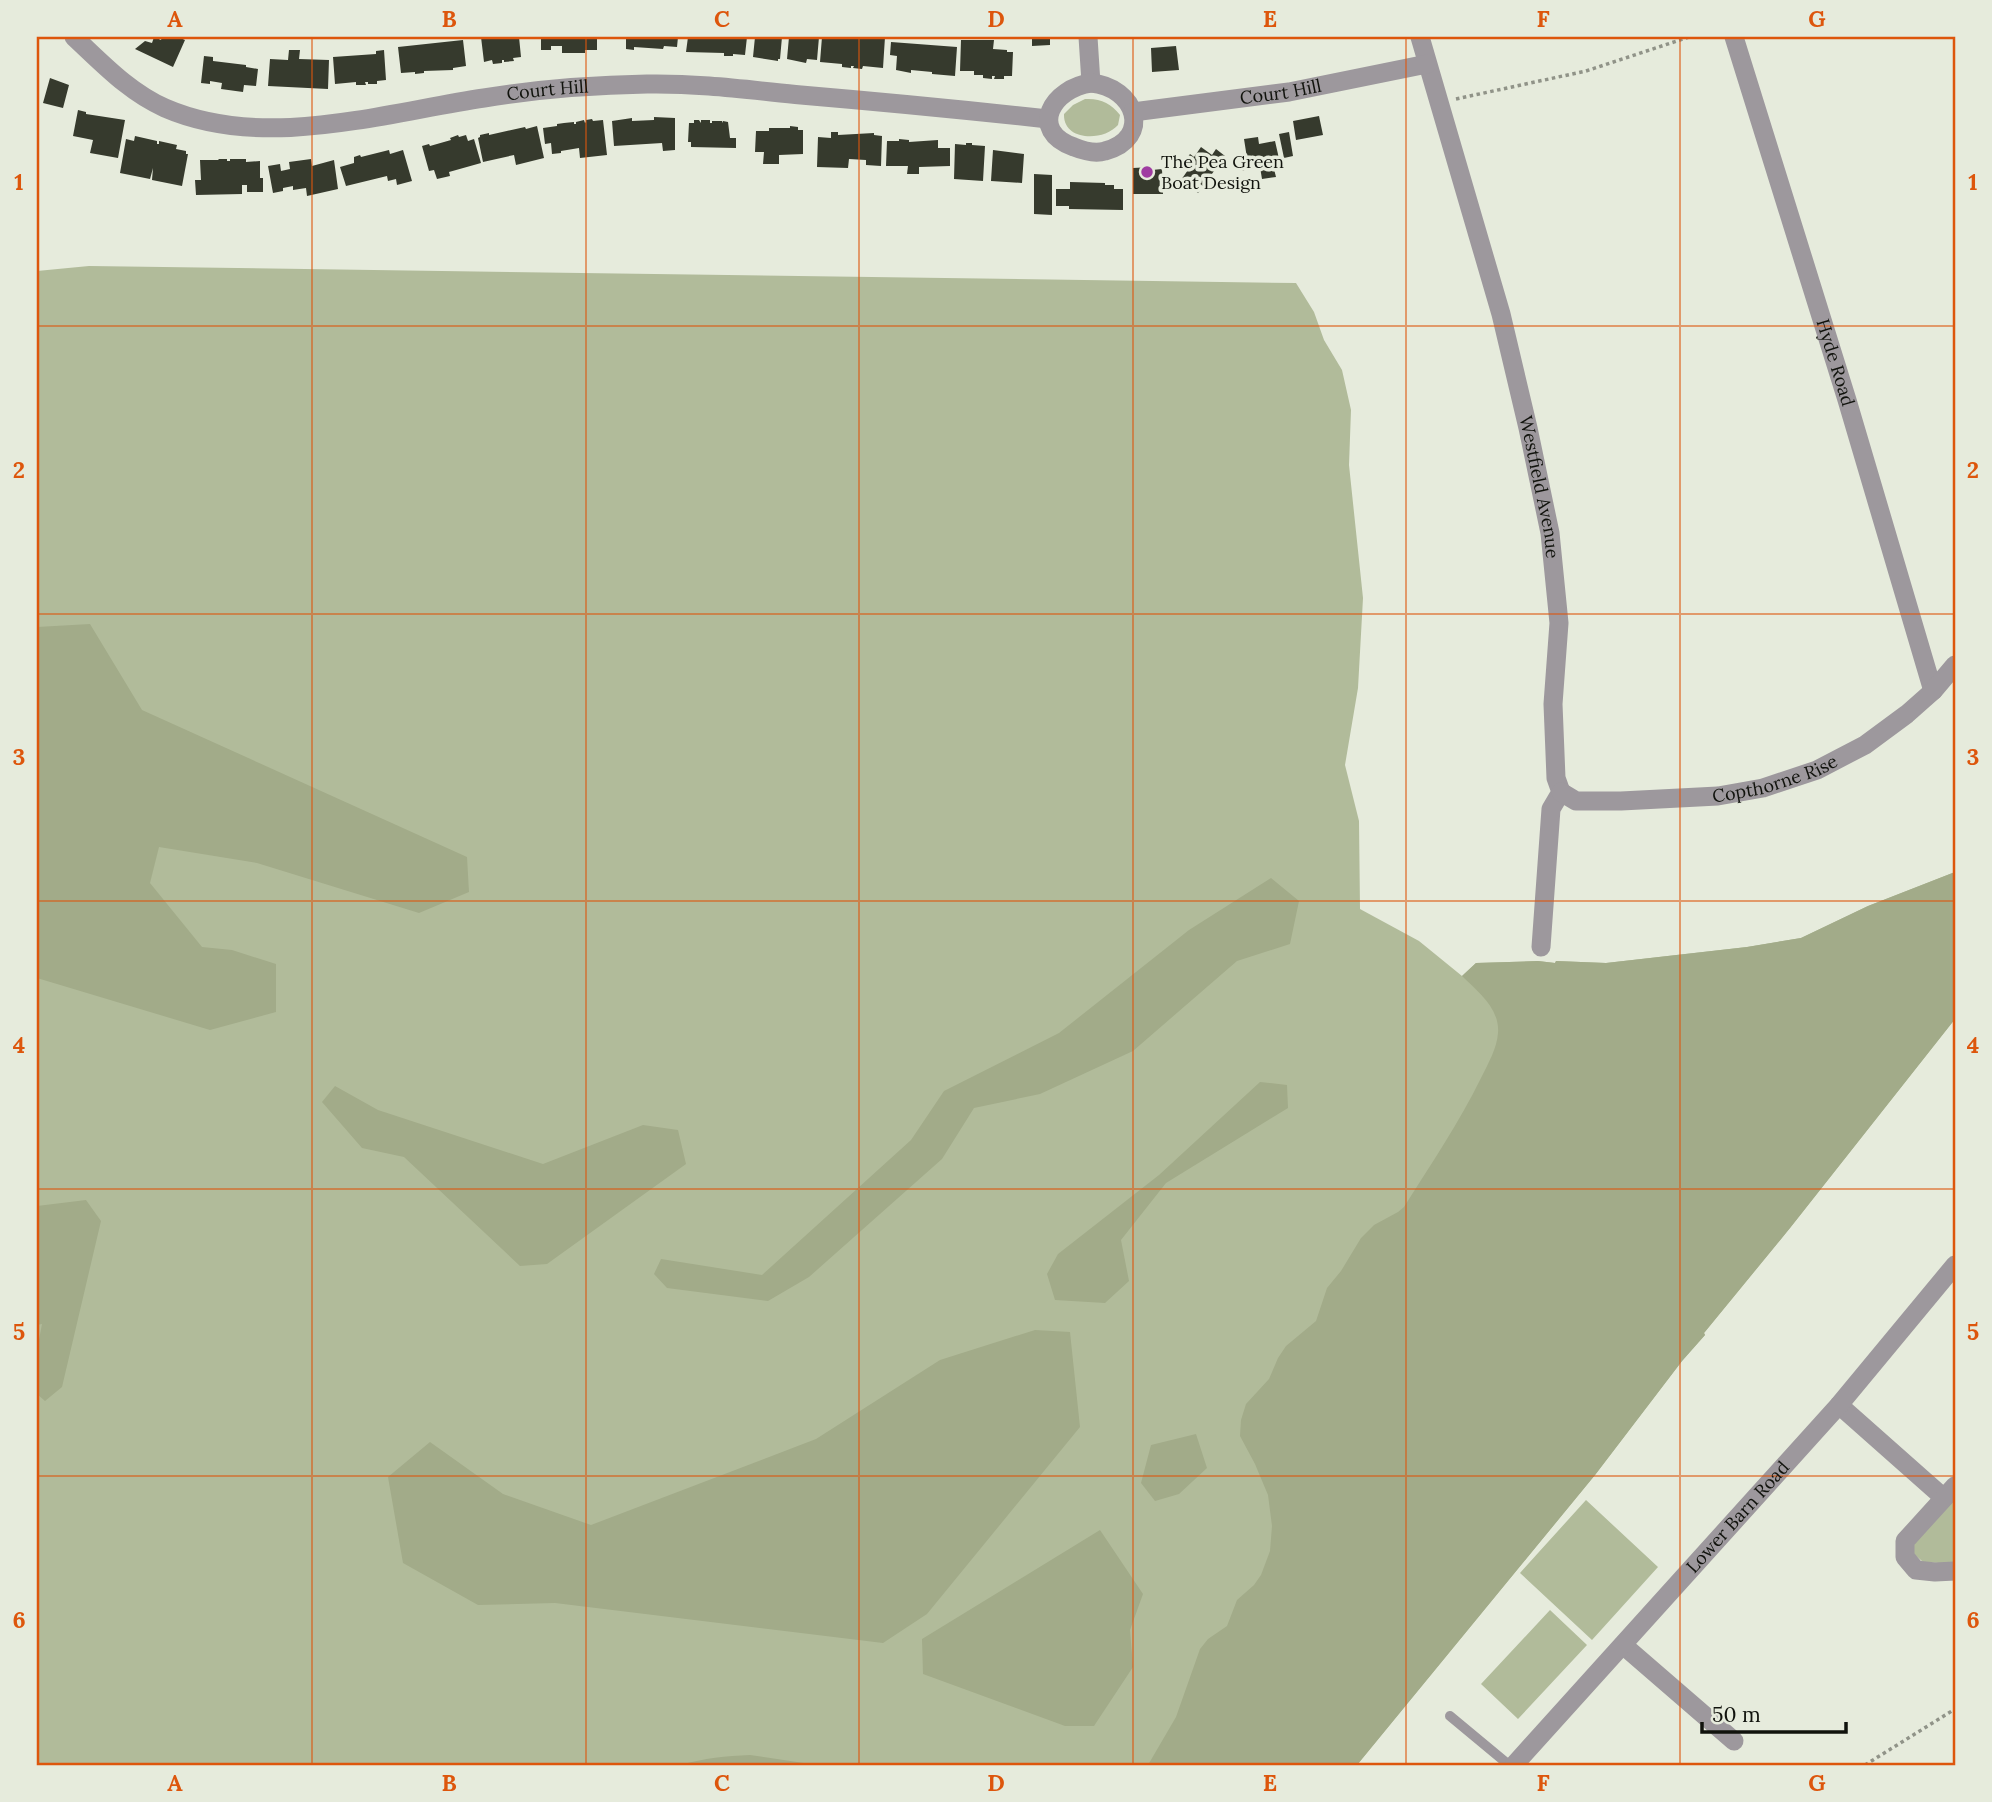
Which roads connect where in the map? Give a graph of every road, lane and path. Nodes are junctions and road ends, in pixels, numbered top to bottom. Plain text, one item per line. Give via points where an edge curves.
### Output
1 (74, 37) edge
2 (1088, 37) edge
3 (1420, 37) edge
4 (1689, 37) edge
5 (1734, 37) edge
6 (1427, 64) junction
7 (1091, 83) junction
8 (1440, 102) junction
9 (1133, 112) junction
10 (1048, 119) junction
11 (1955, 665) edge
12 (1933, 691) junction
13 (1561, 792) junction
14 (1541, 947) dead end
15 (1955, 1265) edge
16 (1839, 1405) junction
17 (1950, 1492) edge
18 (1955, 1571) edge
19 (1623, 1645) junction
20 (1955, 1709) edge
21 (1450, 1716) dead end
22 (1734, 1741) dead end
23 (1509, 1765) edge
24 (1514, 1765) edge
25 (1866, 1765) edge

1 - 10 street, Court Hill via 131,89 151,101 189,116 253,127 341,122 530,92 648,84
2 - 7 street
3 - 6 street, Westfield Avenue
4 - 8 path via 1586,71
5 - 12 street, Hyde Road
6 - 8 street, Westfield Avenue
6 - 9 street, Court Hill via 1289,92
7 - 9 street via 1120,93
7 - 10 street via 1060,96
8 - 13 street, Westfield Avenue via 1501,314 1550,533 1559,623 1553,704 1556,778
9 - 10 street via 1133,126 1126,139 1098,152 1063,143 1053,134
11 - 12 street, Copthorne Rise
12 - 13 street, Copthorne Rise via 1865,745 1817,770 1763,788 1718,796 1621,801 1576,801
13 - 14 street, Westfield Avenue via 1551,809
15 - 16 street, Lower Barn Road
16 - 17 street
16 - 19 street, Lower Barn Road
17 - 18 street via 1905,1541 1905,1557 1916,1570
19 - 22 street
19 - 24 street, Lower Barn Road
20 - 25 path
21 - 23 lane

